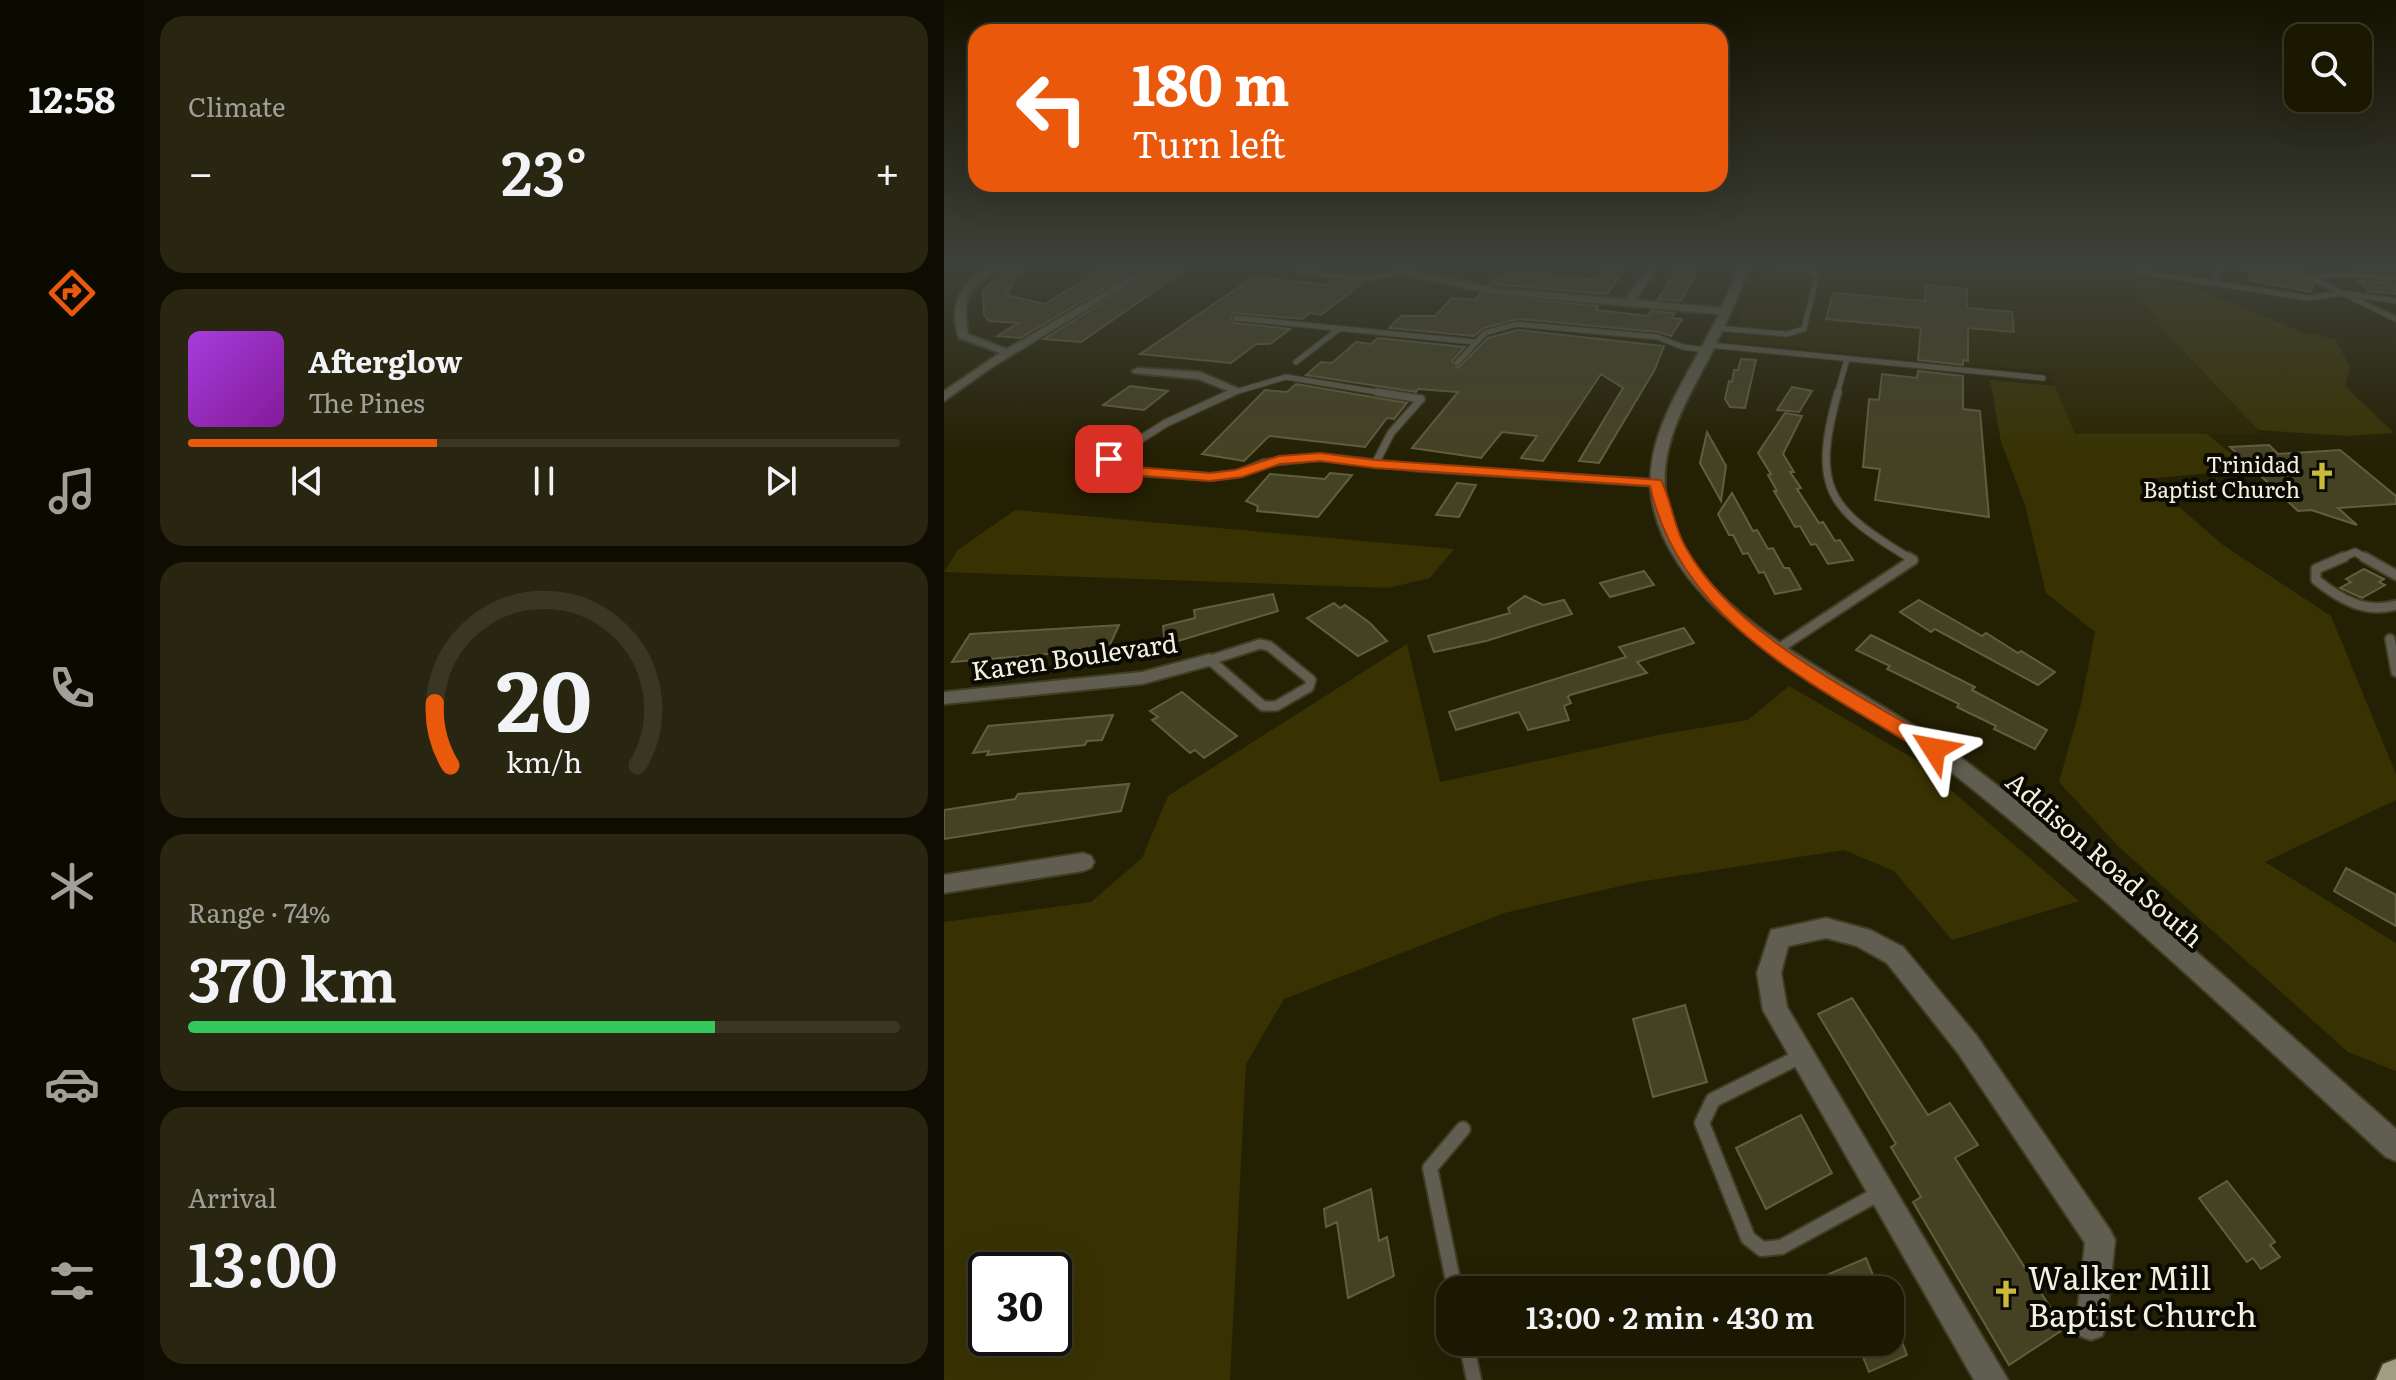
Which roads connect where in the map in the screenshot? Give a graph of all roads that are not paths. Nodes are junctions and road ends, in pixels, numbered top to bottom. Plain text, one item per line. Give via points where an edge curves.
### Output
1 (962, 328) edge
2 (1050, 328) edge
3 (1333, 328) edge
4 (1494, 328) edge
5 (1573, 328) edge
6 (1698, 328) edge
7 (1717, 328) edge
8 (1804, 328) edge
9 (1339, 329) junction
10 (1714, 334) junction
11 (1475, 342) junction
12 (1009, 353) junction
13 (1847, 359) junction
14 (1296, 362) dead end
15 (1457, 363) dead end
16 (1138, 371) dead end
17 (2043, 378) dead end
18 (1236, 390) junction
19 (944, 397) edge
20 (1375, 464) junction
21 (1656, 483) junction
22 (2396, 575) edge
23 (2396, 605) edge
24 (2390, 639) dead end
25 (1775, 651) junction
26 (1210, 660) junction
27 (2396, 672) edge
28 (944, 698) edge
29 (1083, 862) dead end
30 (944, 884) edge
31 (1801, 1056) junction
32 (1463, 1129) dead end
33 (2396, 1147) edge
34 (1881, 1193) junction
35 (1452, 1276) edge
36 (2091, 1325) dead end
37 (1469, 1356) edge
38 (1474, 1380) edge
39 (1992, 1380) edge

1 - 12 street via 963,336
2 - 12 street
3 - 9 lane
4 - 11 lane
5 - 10 lane via 1657,337 1683,347
6 - 10 street
7 - 10 street, Addison Road South
8 - 10 lane via 1787,334
9 - 11 lane
9 - 14 lane
10 - 13 lane
10 - 21 street, Addison Road South via 1663,433
11 - 15 lane
12 - 19 street
13 - 17 lane
13 - 25 lane via 1829,427 1824,479 1850,519 1913,560
16 - 18 street via 1200,376
18 - 20 lane via 1286,377 1421,399 1391,433
18 - 20 lane via 1121,449 1109,464 1134,472 1210,477 1291,458
20 - 21 lane
21 - 25 street, Addison Road South via 1666,523 1692,571
22 - 23 lane via 2355,552 2316,569 2316,580 2354,604 2371,609
24 - 27 lane
25 - 33 street, Addison Road South via 1916,736 2019,815
26 - 26 lane via 1260,644 1311,680 1309,687 1276,706 1263,706
26 - 28 street, Karen Boulevard via 1142,678
29 - 30 street
31 - 34 street
31 - 34 lane via 1713,1100 1702,1123 1748,1238 1762,1249 1781,1247
31 - 36 street via 1775,1010 1769,973 1779,937 1826,928 1862,937 1895,955 1967,1044 2100,1240
32 - 35 lane via 1430,1168
34 - 39 street
37 - 38 lane

